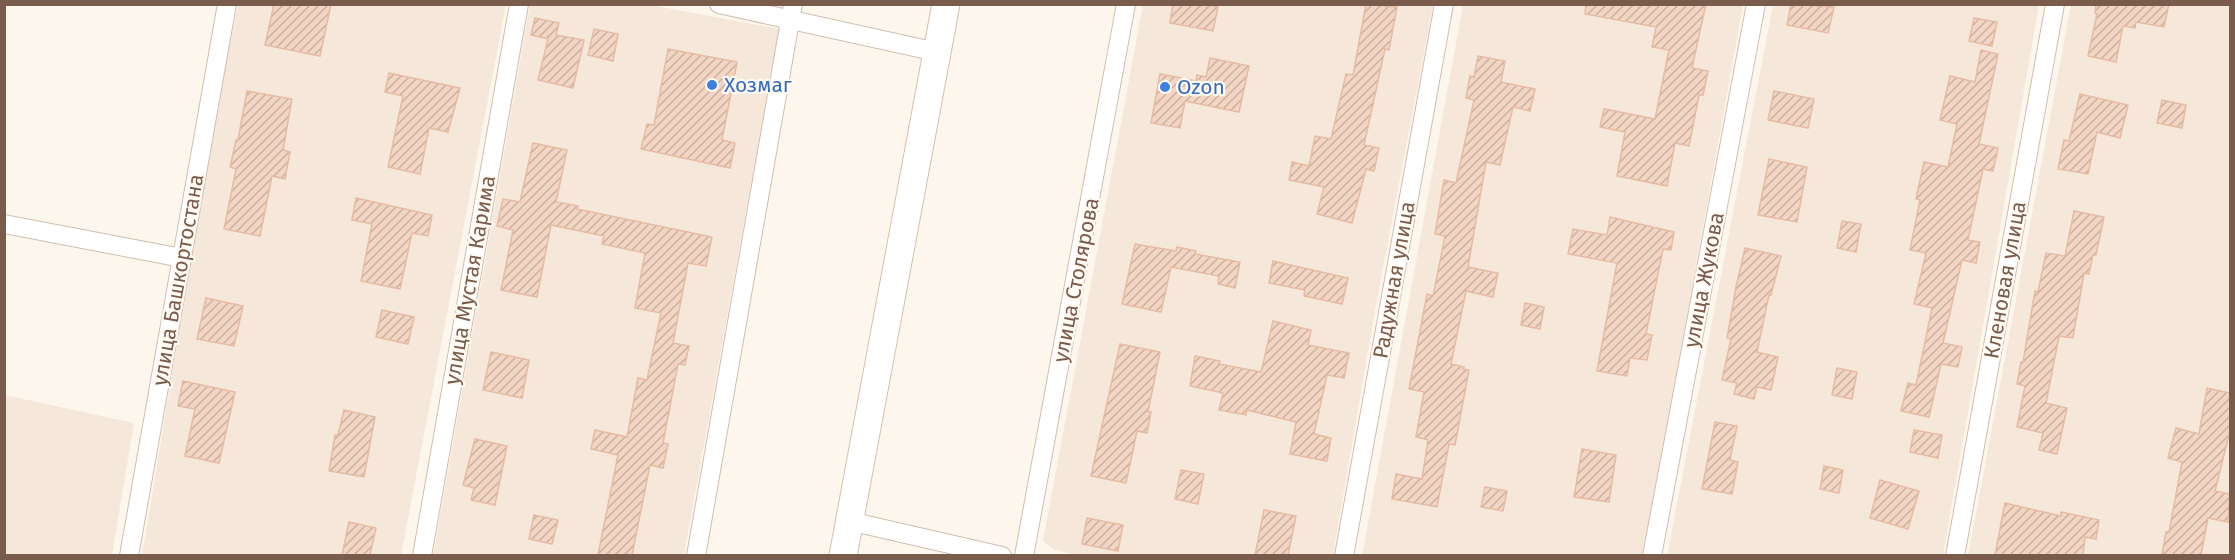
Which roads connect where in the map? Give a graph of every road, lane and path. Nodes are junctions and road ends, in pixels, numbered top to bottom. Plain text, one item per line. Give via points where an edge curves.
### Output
1 (227, 4) edge
2 (519, 4) edge
3 (719, 4) edge
4 (946, 4) edge
5 (1126, 4) edge
6 (1444, 4) edge
7 (1756, 4) edge
8 (2055, 4) edge
9 (792, 12) edge
10 (937, 52) junction
11 (4, 224) edge
12 (182, 258) junction
13 (849, 521) junction
14 (129, 555) edge
15 (422, 555) edge
16 (696, 555) edge
17 (843, 555) edge
18 (1002, 555) edge
19 (1024, 555) edge
20 (1344, 555) edge
21 (1652, 555) edge
22 (1955, 555) edge

1 - 12 street, улица Башкортостана
2 - 15 street, улица Мустая Карима
3 - 9 street
4 - 10 main road
5 - 19 street, улица Столярова
6 - 20 street, Радужная улица
7 - 21 street, улица Жукова
8 - 22 street, Кленовая улица
9 - 10 street
9 - 16 street
10 - 13 main road
11 - 12 street
12 - 14 street, улица Башкортостана
13 - 17 main road
13 - 18 street

